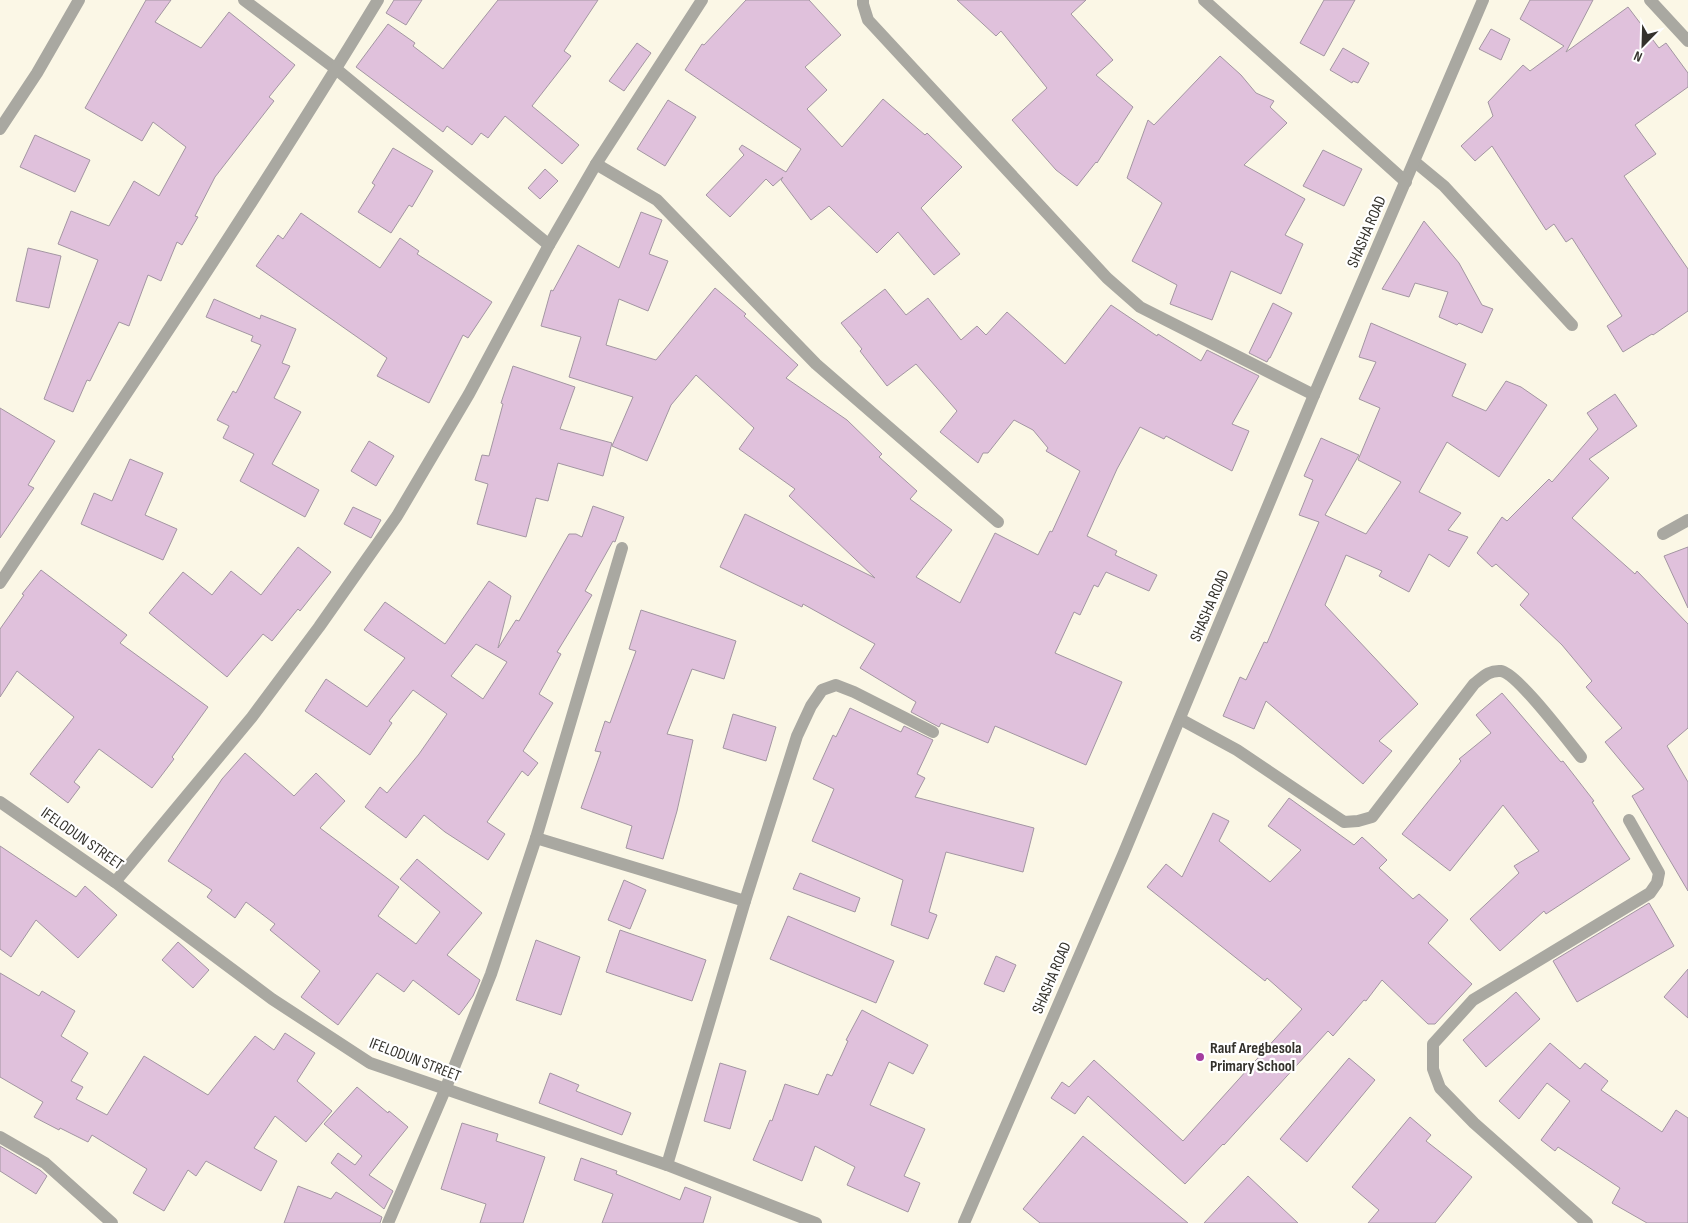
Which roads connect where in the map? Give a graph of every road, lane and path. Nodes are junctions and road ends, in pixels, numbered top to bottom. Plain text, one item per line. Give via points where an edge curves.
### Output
1 (79, 0) edge
2 (244, 0) edge
3 (378, 0) edge
4 (702, 0) edge
5 (863, 0) edge
6 (1204, 0) edge
7 (1483, 0) edge
8 (1650, 0) edge
9 (1688, 41) edge
10 (336, 69) junction
11 (0, 129) edge
12 (1415, 162) junction
13 (596, 164) junction
14 (1406, 182) junction
15 (549, 244) junction
16 (1572, 325) dead end
17 (1314, 395) junction
18 (1688, 520) edge
19 (998, 522) dead end
20 (1663, 534) dead end
21 (622, 548) dead end
22 (0, 583) edge
23 (1180, 719) junction
24 (933, 732) dead end
25 (1581, 756) dead end
26 (0, 802) edge
27 (1629, 820) dead end
28 (536, 838) junction
29 (115, 882) junction
30 (744, 900) junction
31 (445, 1090) junction
32 (0, 1137) edge
33 (666, 1165) junction
34 (112, 1223) edge
35 (388, 1223) edge
36 (816, 1223) edge
37 (964, 1223) edge
38 (1587, 1223) edge

1 - 11 street
2 - 10 street
3 - 10 street
4 - 13 street
5 - 17 street via 868,20 1101,271 1140,307
6 - 14 street
7 - 12 street, SHASHA ROAD
8 - 9 street
10 - 15 street
10 - 22 street
12 - 14 street, SHASHA ROAD
12 - 16 street via 1444,186
13 - 15 street
13 - 19 street via 657,200 816,364
14 - 17 street, SHASHA ROAD
15 - 29 street via 470,394 396,516 319,628 252,717
17 - 23 street, SHASHA ROAD
18 - 20 street
21 - 28 street
23 - 25 street via 1236,750 1344,822 1372,817 1474,684 1489,672 1503,671 1517,681
23 - 37 street, SHASHA ROAD
24 - 30 street via 836,685 822,690 797,736
26 - 29 street, IFELODUN STREET
27 - 38 street via 1659,873 1657,884 1650,893 1473,1000 1432,1044 1433,1069 1440,1088 1474,1123
28 - 30 street
28 - 31 street via 491,974
29 - 31 street, IFELODUN STREET via 272,999 342,1046 370,1063
30 - 33 street
31 - 33 street, IFELODUN STREET
31 - 35 street
32 - 34 street via 45,1163
33 - 36 street, IFELODUN STREET

